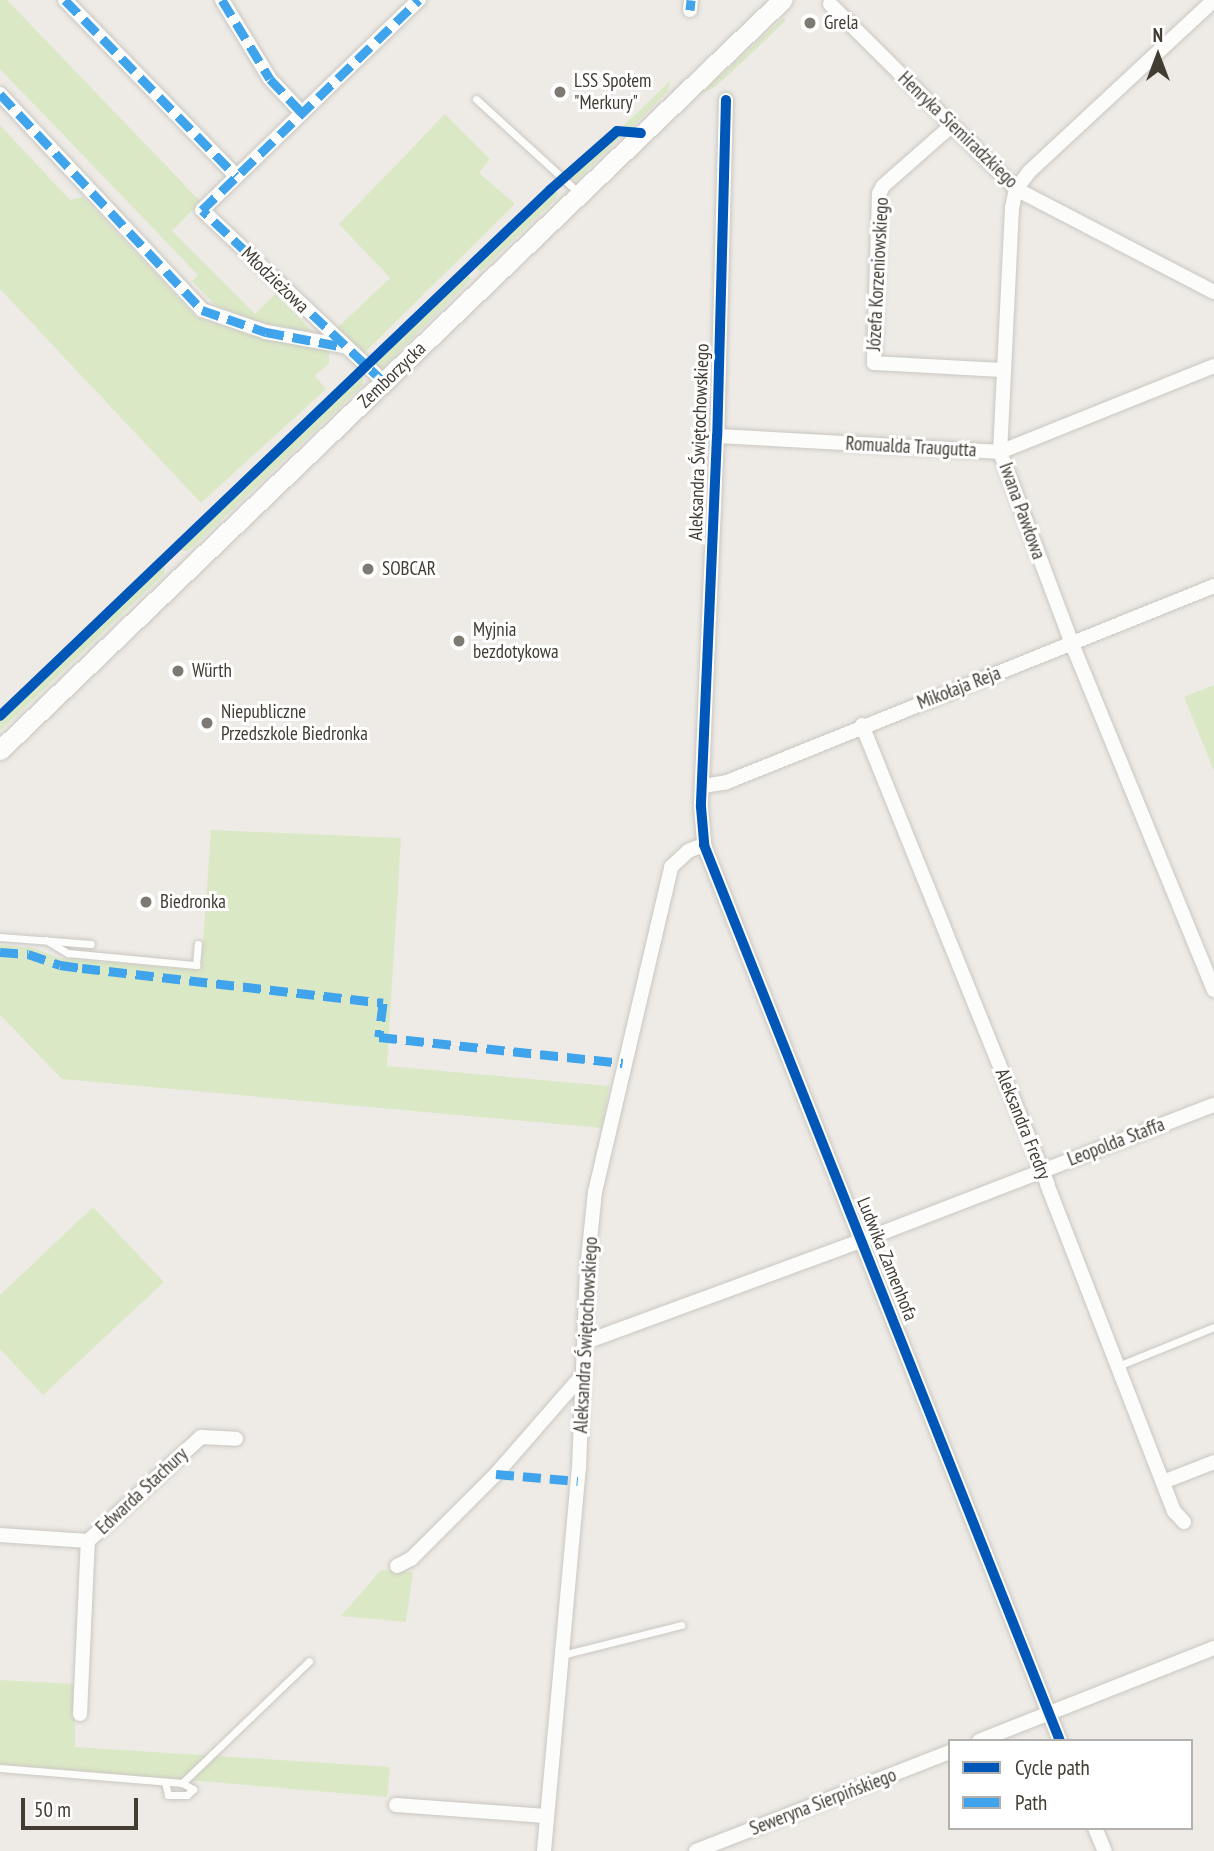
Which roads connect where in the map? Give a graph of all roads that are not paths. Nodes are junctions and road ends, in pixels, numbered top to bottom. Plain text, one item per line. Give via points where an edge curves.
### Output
1 (65, 0) edge
2 (419, 0) edge
3 (782, 0) edge
4 (1214, 0) edge
5 (228, 2) edge
6 (830, 4) dead end
7 (0, 94) edge
8 (476, 99) dead end
9 (726, 100) dead end
10 (302, 113) junction
11 (950, 127) junction
12 (236, 176) junction
13 (1016, 189) junction
14 (579, 193) junction
15 (1214, 292) edge
16 (345, 346) junction
17 (1214, 366) edge
18 (1004, 370) junction
19 (384, 382) junction
20 (717, 436) junction
21 (1000, 452) junction
22 (1214, 586) edge
23 (1072, 644) junction
24 (862, 725) junction
25 (0, 750) edge
26 (703, 786) junction
27 (704, 845) junction
28 (0, 937) edge
29 (46, 940) junction
30 (91, 944) dead end
31 (198, 944) dead end
32 (1214, 990) edge
33 (1214, 1105) edge
34 (1042, 1170) junction
35 (862, 1241) junction
36 (1214, 1327) edge
37 (586, 1342) junction
38 (1118, 1366) junction
39 (584, 1373) junction
40 (236, 1439) dead end
41 (1214, 1462) edge
42 (1163, 1482) junction
43 (1184, 1522) dead end
44 (0, 1535) edge
45 (88, 1541) junction
46 (397, 1566) dead end
47 (681, 1625) dead end
48 (1214, 1648) edge
49 (561, 1655) junction
50 (309, 1661) dead end
51 (1050, 1713) junction
52 (80, 1714) dead end
53 (984, 1739) edge
54 (1059, 1739) edge
55 (948, 1753) edge
56 (0, 1768) edge
57 (165, 1782) junction
58 (182, 1783) junction
59 (396, 1805) dead end
60 (546, 1816) junction
61 (1097, 1830) edge
62 (544, 1851) edge
63 (696, 1851) edge
64 (1105, 1851) edge

1 - 12 street
2 - 10 street, Młodzieżowa
3 - 14 street, Zemborzycka
4 - 13 street
5 - 10 street via 270,79
6 - 11 street, Henryka Siemiradzkiego
7 - 16 street via 202,310 266,332
8 - 14 lane
9 - 20 street, Aleksandra Świętochowskiego
10 - 12 street, Młodzieżowa
11 - 13 street, Henryka Siemiradzkiego
11 - 18 street, Józefa Korzeniowskiego via 879,194 874,363
12 - 16 street, Młodzieżowa via 202,210
13 - 15 street, Henryka Siemiradzkiego
13 - 18 street, Iwana Pawłowa
14 - 19 street, Zemborzycka
16 - 19 street, Młodzieżowa
17 - 21 street, Romualda Traugutta
18 - 21 street, Iwana Pawłowa
19 - 25 street, Zemborzycka
20 - 21 street, Romualda Traugutta
20 - 26 street, Aleksandra Świętochowskiego
21 - 23 street, Iwana Pawłowa
22 - 23 street, Mikołaja Reja
23 - 24 street, Mikołaja Reja
23 - 32 street, Iwana Pawłowa
24 - 26 street, Mikołaja Reja via 727,782
24 - 34 street, Aleksandra Fredry
26 - 27 street, Ludwika Zamenhofa
27 - 35 street, Ludwika Zamenhofa
27 - 37 street, Aleksandra Świętochowskiego via 688,851 671,866 623,1063 595,1192
28 - 29 lane
29 - 30 lane
29 - 31 lane via 68,953 196,965
33 - 34 street, Leopolda Staffa
34 - 35 street, Leopolda Staffa
34 - 38 street, Aleksandra Fredry
35 - 37 street, Leopolda Staffa
35 - 51 street, Ludwika Zamenhofa
36 - 38 lane
37 - 39 street, Aleksandra Świętochowskiego
38 - 42 street, Aleksandra Fredry
39 - 46 street via 496,1474 411,1559
39 - 49 street, Aleksandra Świętochowskiego
40 - 45 street, Edwarda Stachury via 201,1437
41 - 42 street
42 - 43 street, Aleksandra Fredry via 1174,1511
44 - 45 street
45 - 52 street
47 - 49 lane
48 - 51 street
49 - 60 street, Aleksandra Świętochowskiego
50 - 58 lane
51 - 53 street
51 - 54 street, Ludwika Zamenhofa
55 - 63 street, Seweryna Sierpińskiego
56 - 57 lane
57 - 58 lane
57 - 58 lane via 168,1795 187,1795 194,1789
59 - 60 street
60 - 62 street, Aleksandra Świętochowskiego
61 - 64 street

